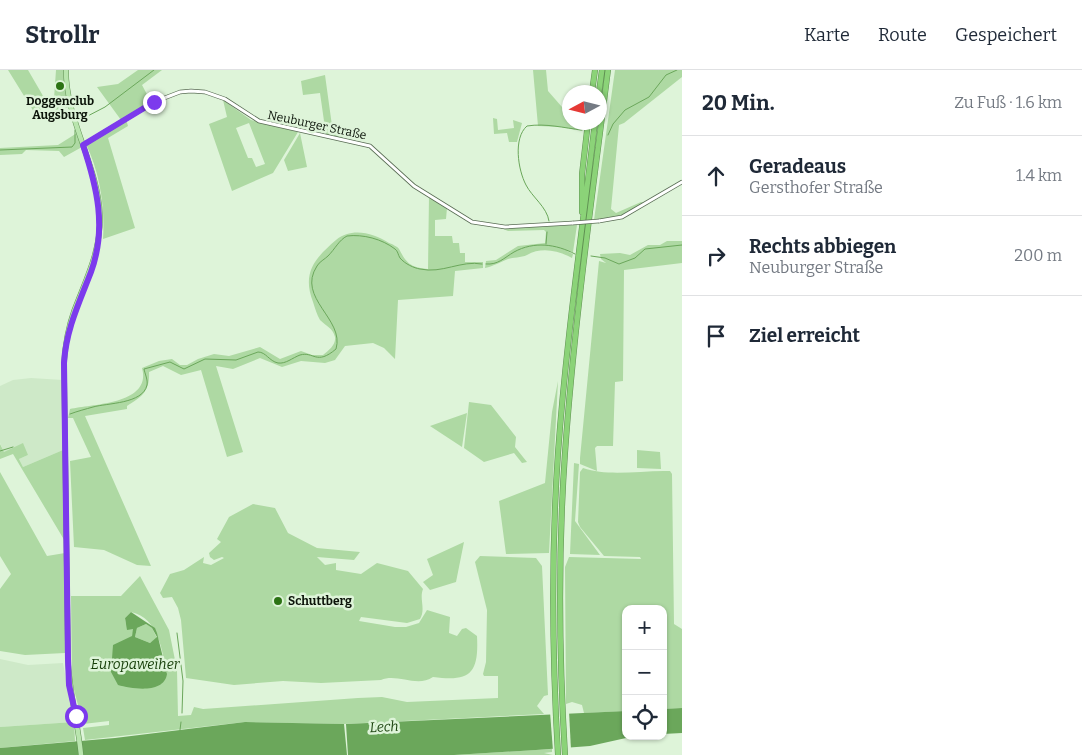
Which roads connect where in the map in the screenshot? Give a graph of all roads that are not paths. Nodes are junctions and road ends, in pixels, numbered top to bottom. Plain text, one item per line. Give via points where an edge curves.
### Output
1 (66, 70) edge
2 (595, 70) edge
3 (602, 70) edge
4 (608, 70) edge
5 (593, 85) edge
6 (600, 85) edge
7 (583, 130) edge
8 (587, 130) edge
9 (594, 130) edge
10 (83, 145) junction
11 (585, 146) junction
12 (682, 182) edge
13 (583, 225) junction
14 (81, 755) edge
15 (558, 755) edge
16 (565, 755) edge

1 - 10 main road via 71,108
2 - 5 highway
3 - 6 highway
4 - 16 highway via 565,453 560,572
7 - 11 highway
8 - 11 highway
9 - 13 highway
10 - 12 street, Neuburger Straße, bridge via 154,102 191,90 225,99 259,121 370,146 414,186 472,222 505,227 622,217
10 - 14 main road via 97,192 100,223 96,255 72,318 64,363 69,685
11 - 13 highway
13 - 15 highway via 566,361 556,495 553,628

